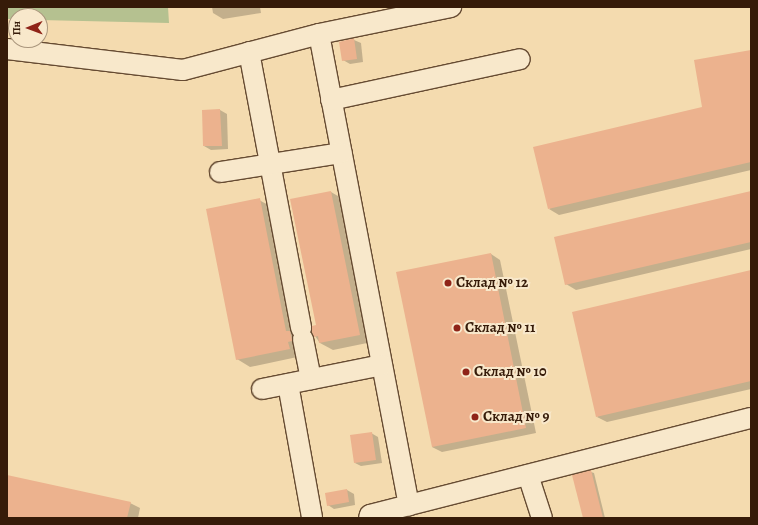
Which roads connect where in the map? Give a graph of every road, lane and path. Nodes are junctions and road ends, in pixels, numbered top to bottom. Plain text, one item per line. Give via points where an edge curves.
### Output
1 (451, 7) edge
2 (319, 34) junction
3 (7, 48) edge
4 (249, 52) junction
5 (520, 59) dead end
6 (331, 100) junction
7 (342, 153) junction
8 (271, 164) junction
9 (220, 172) dead end
10 (382, 365) junction
11 (311, 379) junction
12 (288, 384) junction
13 (262, 389) dead end
14 (751, 418) edge
15 (528, 475) junction
16 (409, 505) junction
17 (312, 518) edge
18 (369, 518) edge
19 (542, 518) edge

1 - 2 street
2 - 4 street
2 - 6 street
3 - 4 street via 183,70
4 - 8 street
5 - 6 street
6 - 7 street
7 - 8 street
7 - 10 street
8 - 9 street
8 - 11 street via 275,199
10 - 11 street
10 - 16 street
11 - 12 street
12 - 13 street
12 - 17 street
14 - 15 street
15 - 16 street
15 - 19 street
16 - 18 street via 370,515

